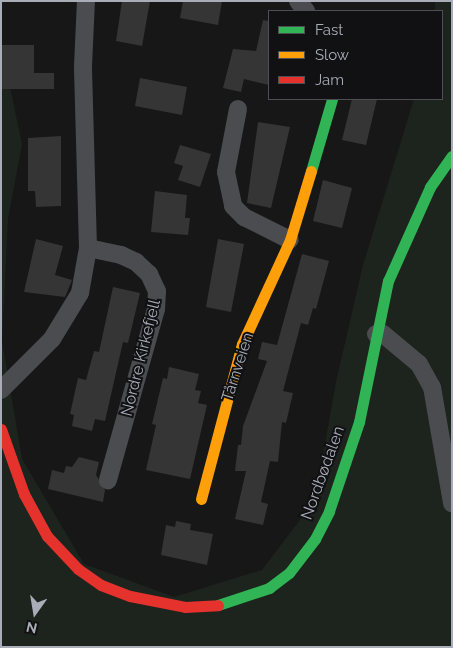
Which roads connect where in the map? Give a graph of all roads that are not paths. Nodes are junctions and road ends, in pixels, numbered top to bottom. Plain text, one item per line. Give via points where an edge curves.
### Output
1 (86, 1) edge
2 (332, 100) edge
3 (238, 110) dead end
4 (452, 156) edge
5 (290, 240) junction
6 (88, 248) junction
7 (376, 334) junction
8 (1, 390) edge
9 (1, 429) edge
10 (108, 480) dead end
11 (200, 499) dead end
12 (452, 503) edge

1 - 6 street via 83,66
2 - 5 street, Tårnveien
3 - 5 street via 226,172 233,206 244,217
4 - 7 street, Nordbødalen via 408,230 388,281
5 - 11 street, Tårnveien via 242,344
6 - 8 street via 80,293 68,317 46,346
6 - 10 street, Nordre Kirkefjell via 121,255 136,262 149,274 157,291 156,309
7 - 9 street, Nordbødalen via 350,454 322,525 289,573 244,599 185,607 130,596 101,585 78,570 42,527 24,494
7 - 12 street via 382,334 419,364 432,387

